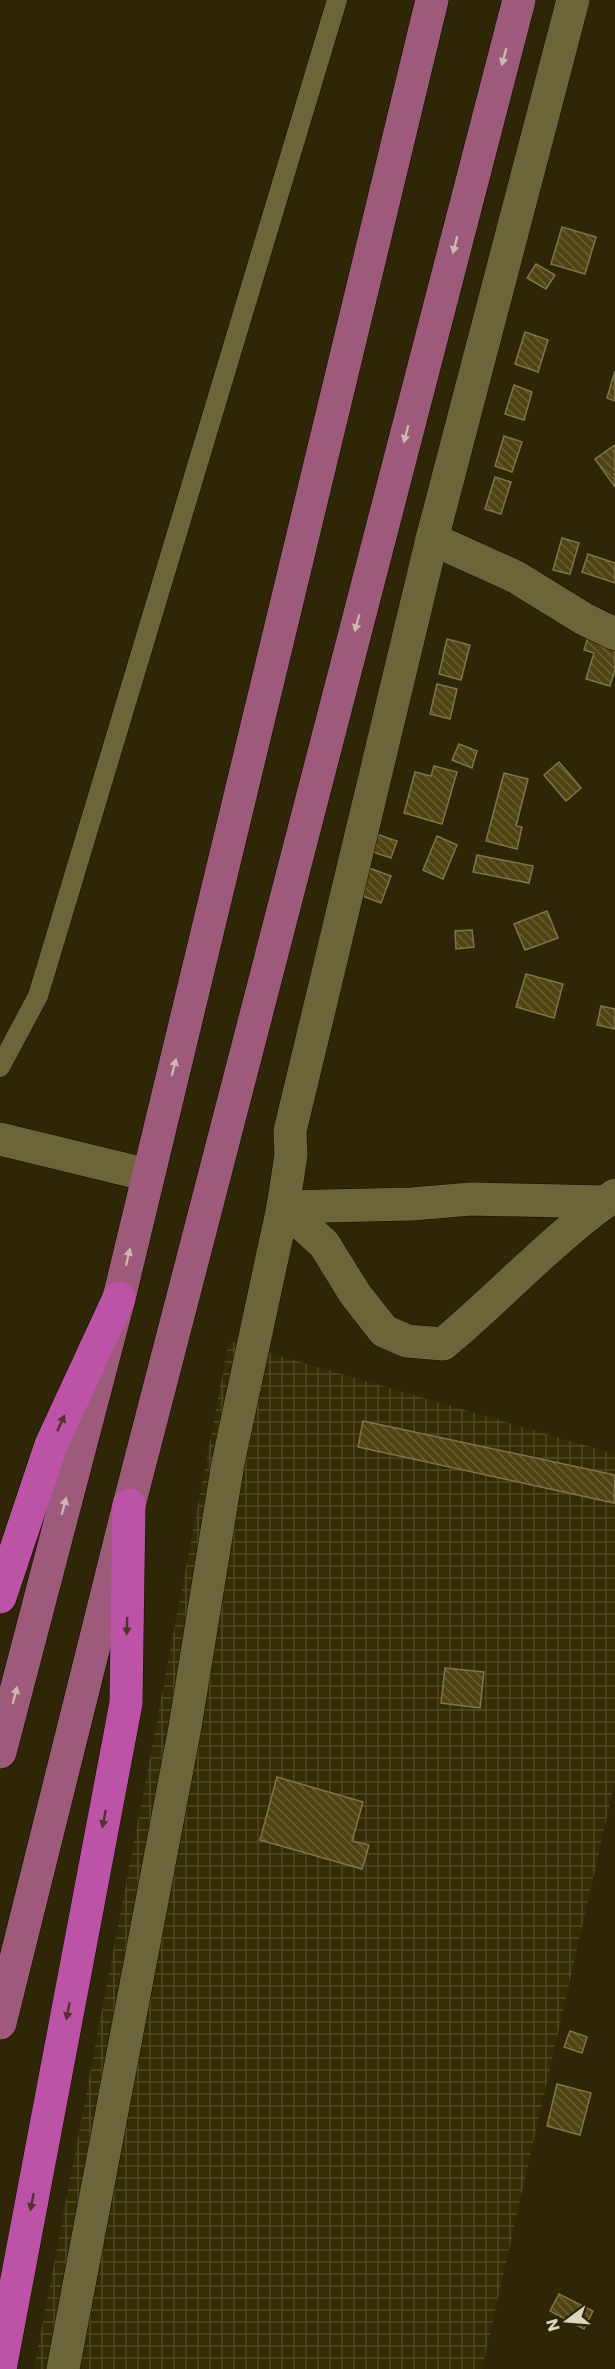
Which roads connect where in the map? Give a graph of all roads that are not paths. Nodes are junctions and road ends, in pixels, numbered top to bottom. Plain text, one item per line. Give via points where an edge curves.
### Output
1 (337, 0) edge
2 (432, 0) edge
3 (519, 0) edge
4 (573, 0) edge
5 (432, 539) junction
6 (615, 634) edge
7 (0, 1067) edge
8 (0, 1139) edge
9 (148, 1175) junction
10 (610, 1198) edge
11 (283, 1208) junction
12 (119, 1298) junction
13 (129, 1505) junction
14 (0, 1597) edge
15 (0, 1752) edge
16 (0, 2023) edge
17 (0, 2369) edge
18 (63, 2369) edge

1 - 7 lane via 38,996
9 -> 2 main road
3 -> 13 main road
4 - 5 street
5 - 6 street via 516,577
5 - 11 street via 290,1131 291,1155
8 - 9 street
12 -> 9 main road
10 - 11 street via 471,1199
10 - 11 street via 442,1344 407,1341 384,1330 355,1294 324,1244
11 - 18 street via 228,1463 185,1727
14 -> 12 highway via 51,1445
15 -> 12 main road
13 - 16 main road
13 -> 17 highway via 126,1703

